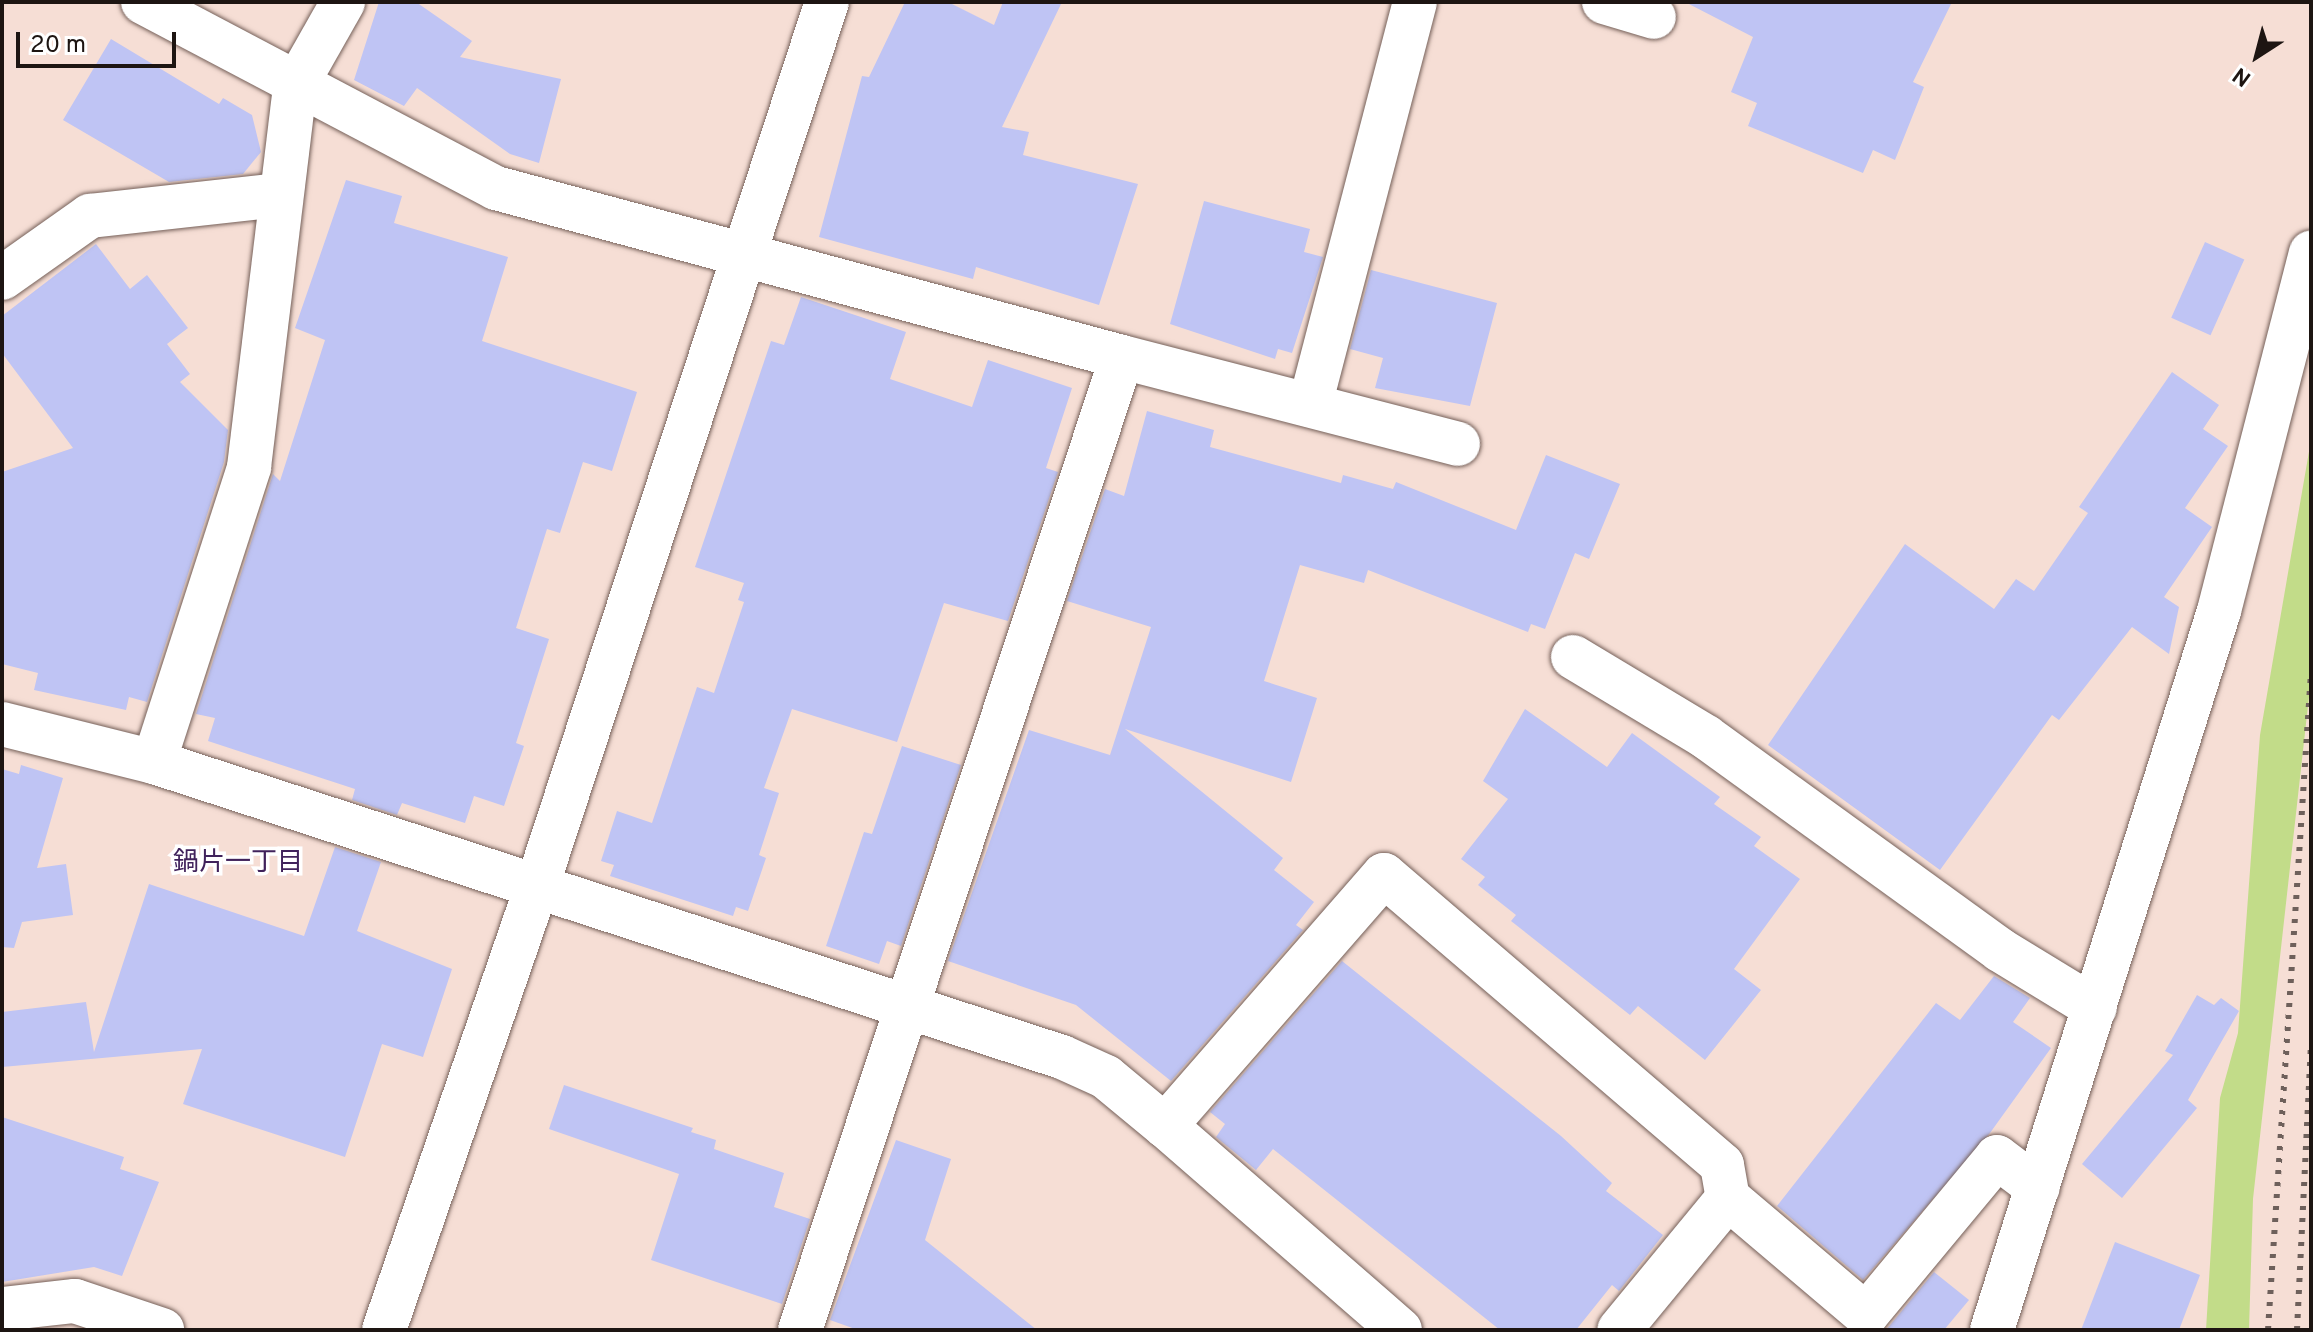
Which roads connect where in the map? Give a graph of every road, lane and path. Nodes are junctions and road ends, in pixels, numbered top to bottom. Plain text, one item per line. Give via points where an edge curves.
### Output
1 (143, 2) edge
2 (343, 2) edge
3 (827, 2) edge
4 (1415, 2) edge
5 (1604, 2) edge
6 (1654, 17) dead end
7 (295, 87) junction
8 (279, 195) junction
9 (2311, 253) edge
10 (739, 258) junction
11 (2, 278) edge
12 (1122, 357) junction
13 (1310, 405) junction
14 (1458, 444) dead end
15 (1573, 657) dead end
16 (2, 724) edge
17 (154, 762) junction
18 (537, 886) junction
19 (905, 1008) junction
20 (2095, 1008) junction
21 (1165, 1126) junction
22 (2038, 1188) junction
23 (1728, 1198) junction
24 (2, 1309) edge
25 (162, 1330) edge
26 (384, 1330) edge
27 (800, 1330) edge
28 (1400, 1330) edge
29 (1619, 1330) edge
30 (1992, 1330) edge

1 - 7 street
2 - 7 street
3 - 10 street
4 - 13 street
5 - 6 street
7 - 8 street
7 - 10 street via 496,188
8 - 11 street via 90,216
8 - 17 street via 249,467
9 - 20 street via 2219,611
10 - 12 street
10 - 18 street
12 - 13 street
12 - 19 street
13 - 14 street
15 - 20 street via 1706,737 2000,950
16 - 17 street
17 - 18 street
18 - 19 street
18 - 26 street
19 - 21 street via 1106,1077
19 - 27 street
20 - 22 street
21 - 23 street via 1384,875 1722,1165
21 - 28 street
22 - 23 street via 1997,1157 1866,1315
22 - 30 street
23 - 29 street
24 - 25 street via 75,1301

